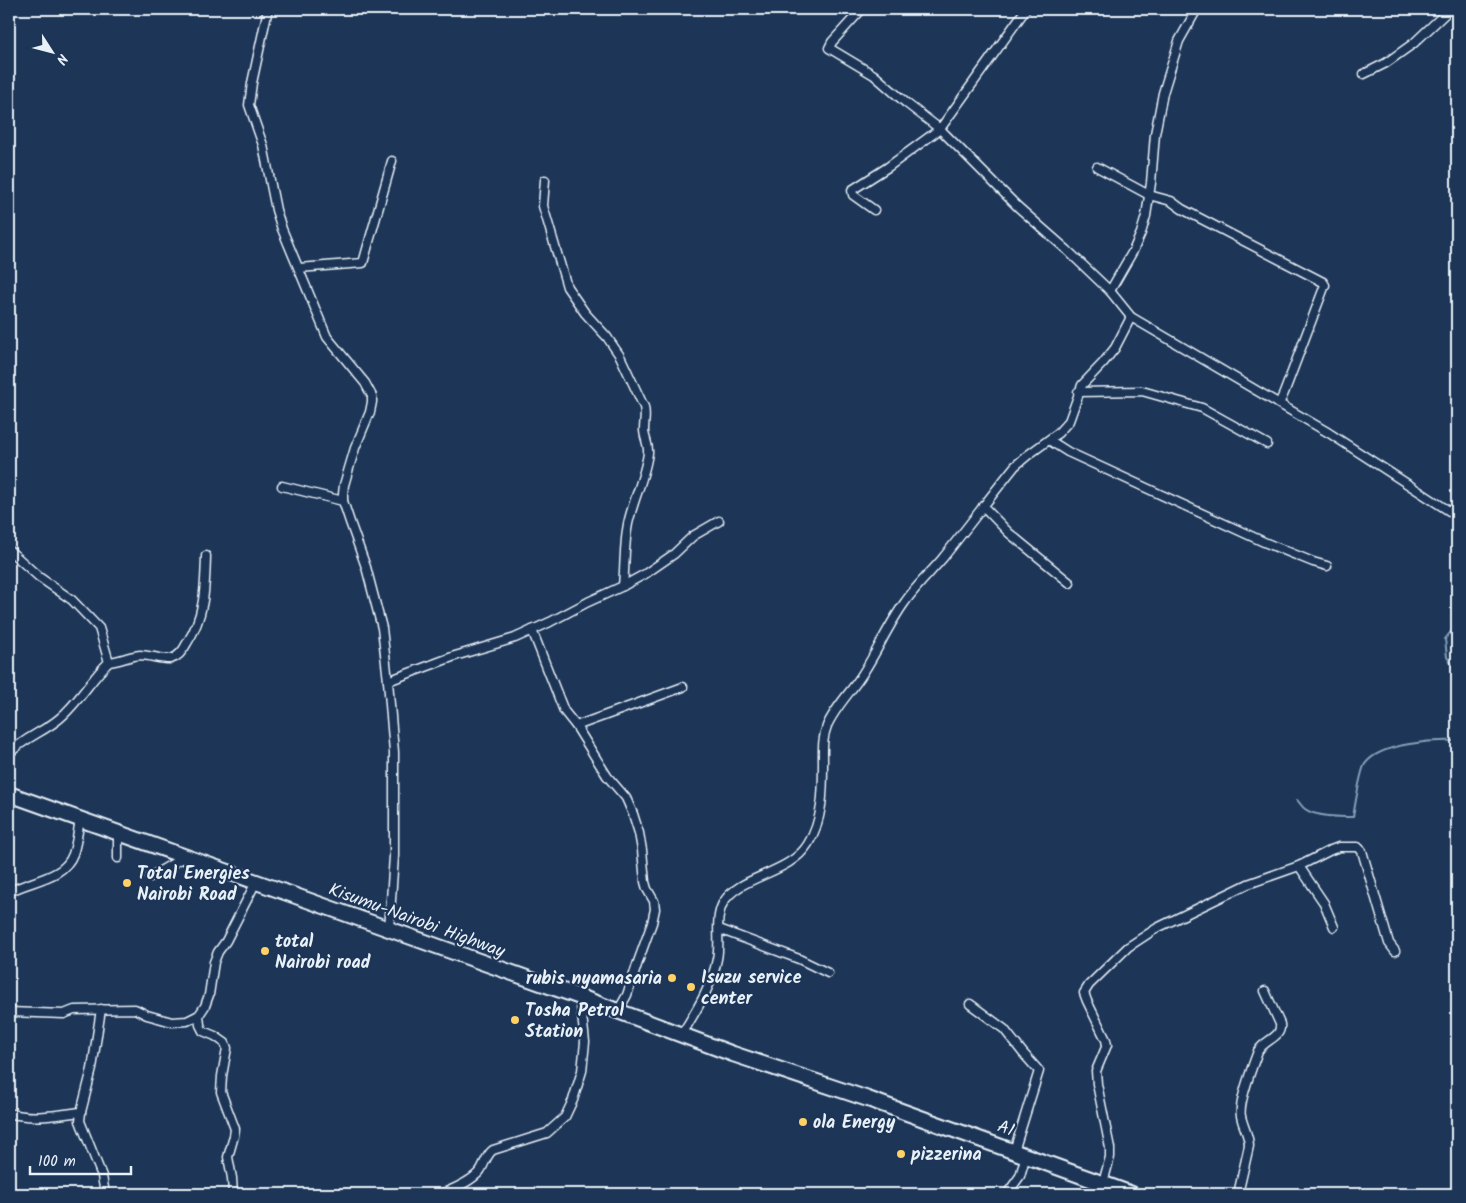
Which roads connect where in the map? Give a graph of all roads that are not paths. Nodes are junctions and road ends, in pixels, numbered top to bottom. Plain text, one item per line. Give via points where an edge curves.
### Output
1 (268, 9) edge
2 (862, 9) edge
3 (1197, 9) edge
4 (1450, 9) edge
5 (1023, 10) edge
6 (1364, 74) dead end
7 (940, 129) junction
8 (392, 161) dead end
9 (1097, 167) dead end
10 (545, 180) dead end
11 (1149, 194) junction
12 (874, 210) dead end
13 (299, 268) junction
14 (1110, 291) junction
15 (1131, 317) junction
16 (1078, 392) junction
17 (1279, 404) junction
18 (1049, 440) junction
19 (1267, 444) dead end
20 (282, 486) dead end
21 (343, 501) junction
22 (984, 506) junction
23 (1457, 516) edge
24 (719, 521) dead end
25 (9, 550) edge
26 (206, 556) dead end
27 (1327, 566) dead end
28 (1070, 582) dead end
29 (623, 586) junction
30 (532, 630) junction
31 (109, 662) junction
32 (388, 681) junction
33 (683, 687) dead end
34 (576, 726) junction
35 (9, 754) edge
36 (9, 794) edge
37 (80, 819) junction
38 (118, 833) junction
39 (184, 857) junction
40 (118, 858) dead end
41 (1299, 866) junction
42 (150, 877) dead end
43 (256, 882) junction
44 (9, 892) edge
45 (1334, 926) dead end
46 (389, 929) junction
47 (719, 929) junction
48 (1395, 951) dead end
49 (828, 973) dead end
50 (1265, 991) dead end
51 (580, 997) junction
52 (970, 1004) dead end
53 (100, 1009) junction
54 (618, 1011) junction
55 (9, 1012) edge
56 (199, 1015) junction
57 (682, 1034) junction
58 (868, 1099) joint
59 (81, 1112) junction
60 (9, 1113) edge
61 (1020, 1153) junction
62 (1103, 1183) junction
63 (105, 1194) edge
64 (233, 1194) edge
65 (441, 1194) edge
66 (1008, 1194) edge
67 (1132, 1194) edge
68 (1238, 1194) edge

1 - 13 street via 249,105 263,146 278,216
2 - 7 street via 829,48 874,75
3 - 11 street via 1179,40 1164,93 1155,134
4 - 6 street via 1414,43
5 - 7 street
7 - 12 street via 853,189 853,195
7 - 14 street via 1018,207
8 - 13 street via 363,262
9 - 11 street
10 - 29 street via 543,206 568,287 620,356 646,414 644,429 648,454 628,523
11 - 14 street via 1141,233
11 - 17 street via 1171,202 1325,285
13 - 21 street via 327,337 372,396 370,412 344,485
14 - 15 street
15 - 16 street via 1115,348
15 - 17 street
16 - 18 street via 1069,421
16 - 19 street via 1142,391 1202,408
17 - 23 street
18 - 22 street via 1014,466
18 - 27 street via 1068,452 1264,542
20 - 21 street
21 - 32 street via 366,567 382,628
22 - 28 street via 1009,532
22 - 47 street via 904,604 827,726 823,742 820,815 817,830 807,846 795,859 730,894 720,909
24 - 29 street via 693,536 646,574
25 - 31 street via 72,600 99,628
26 - 31 street via 201,614 181,652 171,659 140,656
29 - 30 street
30 - 32 street
30 - 34 street via 564,711
31 - 35 street via 61,718 16,746
32 - 46 street via 394,752 394,856
33 - 34 street
34 - 54 street via 607,776 626,798 640,833 645,882 654,901 652,923 627,995
36 - 37 highway, Kisumu-Nairobi Highway / A1
37 - 38 highway, Kisumu-Nairobi Highway / A1
37 - 44 street via 75,849 68,864 51,875
38 - 39 highway, Kisumu-Nairobi Highway / A1
38 - 40 street
39 - 42 street
39 - 43 highway, Kisumu-Nairobi Highway / A1
41 - 45 street via 1324,903
41 - 48 street via 1339,847 1358,847 1364,856 1389,943
41 - 62 street via 1248,884 1157,928 1128,947 1085,990 1107,1046 1096,1072 1110,1148
43 - 46 highway, Kisumu-Nairobi Highway / A1
43 - 56 street via 218,952 209,994
46 - 51 highway, Kisumu-Nairobi Highway / A1
47 - 49 street
47 - 57 street via 712,978
50 - 68 street via 1281,1029 1258,1051 1242,1101 1241,1116 1249,1146
51 - 54 highway, Kisumu-Nairobi Highway / A1
51 - 65 street via 584,1042 582,1071 565,1117 547,1133 493,1150 476,1175
52 - 61 street via 1004,1029 1039,1071
53 - 55 street via 74,1010 64,1014
53 - 56 street via 135,1010 172,1022 187,1021
53 - 59 street via 92,1069
54 - 57 highway, Kisumu-Nairobi Highway / A1
56 - 64 street via 203,1032 215,1036 227,1048 221,1092 235,1129 228,1157
57 - 58 highway, Kisumu-Nairobi Highway / A1
58 - 61 highway, A1 / A1
59 - 60 street via 30,1117
59 - 63 street via 80,1121 102,1176
61 - 62 highway, A1 / A1
61 - 66 street via 1020,1176
62 - 67 highway, A1 / A1

